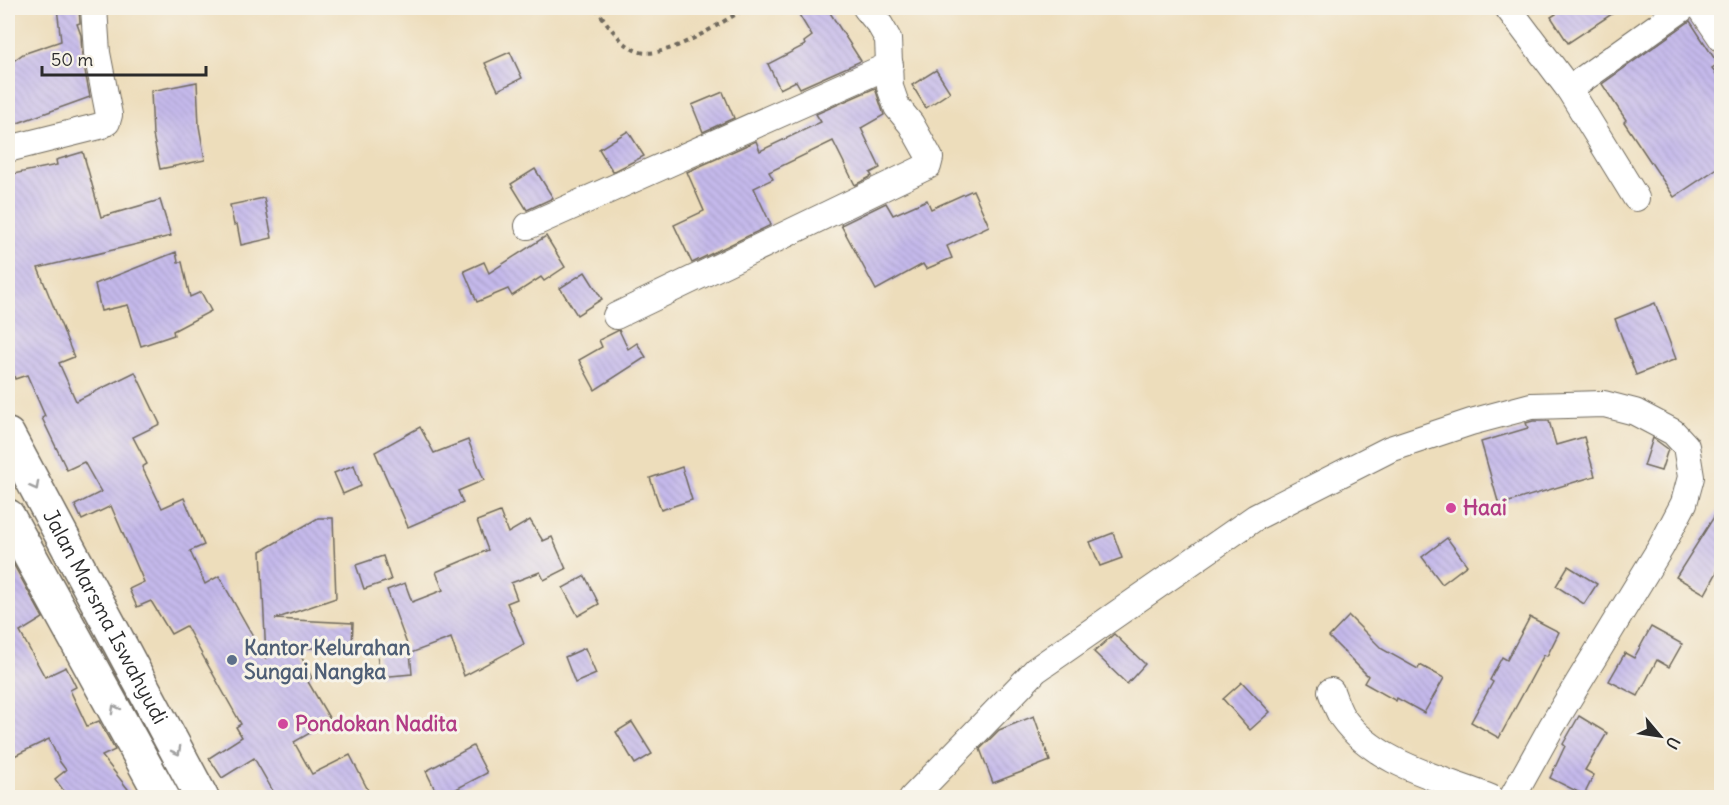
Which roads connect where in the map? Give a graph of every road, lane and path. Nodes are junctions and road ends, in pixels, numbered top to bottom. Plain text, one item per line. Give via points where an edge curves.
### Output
1 (94, 8) edge
2 (596, 8) edge
3 (747, 8) edge
4 (866, 8) edge
5 (1508, 8) edge
6 (1683, 8) edge
7 (1701, 8) edge
8 (1722, 39) edge
9 (890, 65) junction
10 (1569, 90) junction
11 (8, 149) edge
12 (1636, 198) dead end
13 (528, 226) dead end
14 (616, 316) dead end
15 (8, 435) edge
16 (8, 516) edge
17 (1331, 691) dead end
18 (163, 798) edge
19 (202, 798) edge
20 (912, 798) edge
21 (1491, 798) edge
22 (1512, 798) edge

1 - 11 street via 97,53 110,115 107,122
2 - 3 path via 629,47 648,52 684,44
4 - 9 street via 888,39
5 - 10 street
6 - 10 street
7 - 8 street
9 - 13 street
9 - 14 street via 890,87 897,107 930,158 928,166
10 - 12 street
15 -> 19 highway, Jalan Marsma Iswahyudi
18 -> 16 highway, Jalan Marsma Iswahyudi
17 - 21 street via 1342,716 1380,752
20 - 22 street via 1036,670 1257,517 1390,449 1491,416 1531,406 1604,404 1635,412 1673,432 1686,446 1691,477 1684,503

